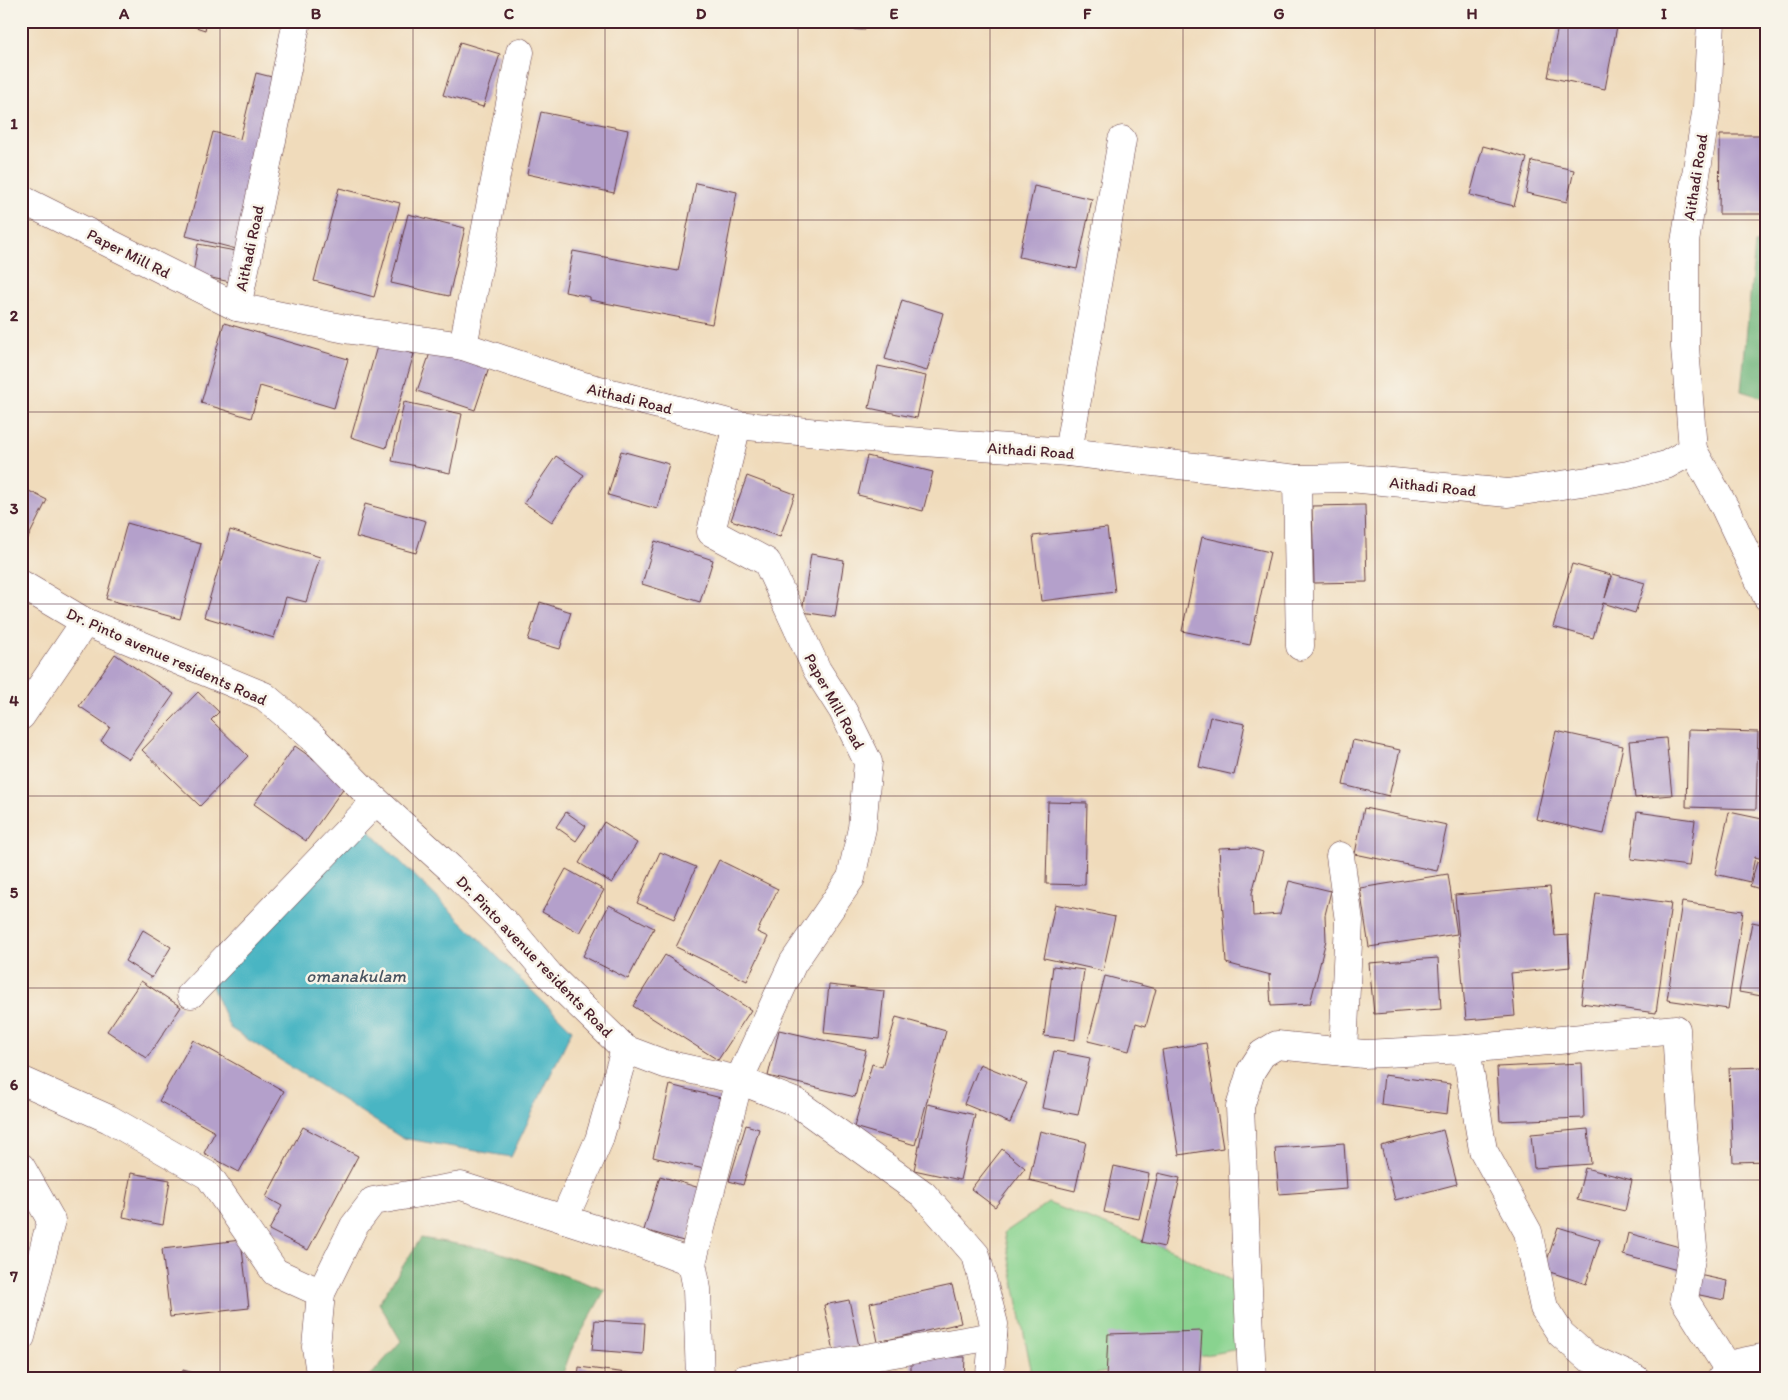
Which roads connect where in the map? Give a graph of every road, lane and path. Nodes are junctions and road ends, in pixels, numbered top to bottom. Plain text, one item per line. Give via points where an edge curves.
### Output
1 (297, 21) edge
2 (1712, 21) edge
3 (520, 52) dead end
4 (1122, 140) dead end
5 (21, 199) edge
6 (237, 307) junction
7 (463, 346) junction
8 (737, 425) junction
9 (1693, 450) junction
10 (1068, 452) junction
11 (1297, 479) junction
12 (21, 584) edge
13 (1767, 598) edge
14 (84, 622) junction
15 (1300, 646) dead end
16 (21, 716) edge
17 (376, 801) junction
18 (1340, 856) dead end
19 (191, 994) dead end
20 (625, 1049) junction
21 (1466, 1049) junction
22 (1342, 1052) junction
23 (21, 1080) edge
24 (739, 1080) junction
25 (21, 1167) edge
26 (564, 1219) junction
27 (692, 1262) junction
28 (321, 1293) junction
29 (993, 1336) junction
30 (21, 1337) edge
31 (1767, 1357) edge
32 (1725, 1374) edge
33 (702, 1378) edge
34 (321, 1379) edge
35 (744, 1379) edge
36 (991, 1379) edge
37 (1252, 1379) edge
38 (1636, 1379) edge

1 - 6 street, Aithadi Road
2 - 9 street, Aithadi Road via 1707,106 1685,242 1685,347
3 - 7 street
4 - 10 street
5 - 6 street, Paper Mill Rd
6 - 7 street, Aithadi Road via 351,330
7 - 8 street, Aithadi Road via 580,385
8 - 10 street, Aithadi Road
8 - 24 street, Paper Mill Road via 710,532 767,562 817,670 843,711 868,762 862,828 850,878 792,963
9 - 11 street, Aithadi Road via 1666,465 1628,475 1508,493 1350,478
9 - 13 street via 1725,508
10 - 11 street, Aithadi Road
11 - 15 street
12 - 14 street, Dr. Pinto avenue residents Road
14 - 16 street
14 - 17 street, Dr. Pinto avenue residents Road via 264,696 312,737
17 - 19 street
17 - 20 street, Dr. Pinto avenue residents Road via 450,868 507,925 550,976
18 - 22 street via 1349,921
20 - 24 street, Dr. Pinto avenue residents Road via 665,1064
20 - 26 street via 599,1140
21 - 22 street via 1364,1054
21 - 32 street via 1676,1029 1693,1247 1684,1299
21 - 38 street via 1483,1150 1528,1232 1544,1308 1561,1334 1587,1357
22 - 37 street via 1276,1045 1262,1054 1252,1070 1240,1107
23 - 28 street via 109,1118 209,1176 275,1272
24 - 27 street
24 - 29 street, Dr. Pinto avenue residents Road via 797,1103 924,1194 976,1255 994,1324
25 - 30 street via 51,1220
26 - 27 street
26 - 28 street via 461,1186 373,1201 354,1226
27 - 33 street via 697,1289
28 - 34 street via 316,1348
29 - 35 street
29 - 36 street, Dr. Pinto avenue residents Road
31 - 32 street via 1732,1364

